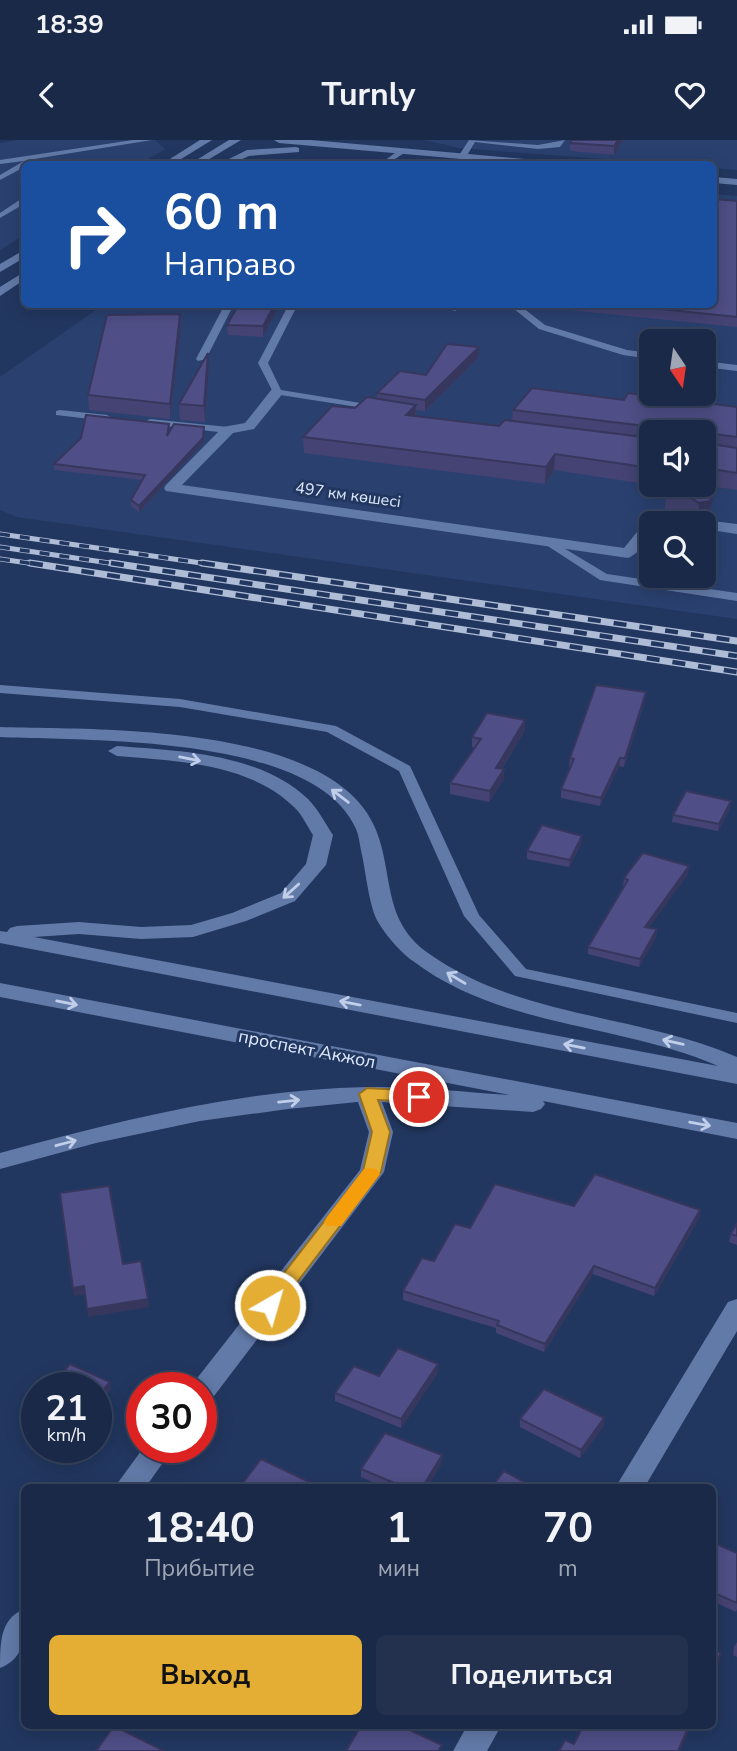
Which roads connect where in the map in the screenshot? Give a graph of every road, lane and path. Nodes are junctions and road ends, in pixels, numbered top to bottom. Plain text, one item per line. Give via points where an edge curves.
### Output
1 (148, 140) edge
2 (207, 140) edge
3 (236, 140) edge
4 (279, 140) edge
5 (473, 140) edge
6 (561, 140) edge
7 (41, 143) dead end
8 (111, 147) junction
9 (0, 152) edge
10 (398, 152) junction
11 (59, 154) junction
12 (35, 157) junction
13 (92, 159) dead end
14 (11, 160) junction
15 (28, 161) edge
16 (172, 161) edge
17 (200, 161) edge
18 (230, 161) edge
19 (387, 161) edge
20 (465, 161) edge
21 (0, 162) edge
22 (21, 165) edge
23 (0, 178) edge
24 (717, 180) edge
25 (737, 182) edge
26 (21, 203) edge
27 (0, 216) edge
28 (21, 255) edge
29 (0, 269) edge
30 (21, 277) edge
31 (0, 292) edge
32 (228, 308) edge
33 (292, 308) edge
34 (517, 308) edge
35 (639, 355) edge
36 (201, 359) edge
37 (716, 365) edge
38 (737, 368) edge
39 (277, 393) junction
40 (395, 412) edge
41 (60, 413) dead end
42 (125, 420) edge
43 (138, 421) edge
44 (228, 430) junction
45 (716, 526) edge
46 (737, 529) edge
47 (547, 541) junction
48 (639, 541) edge
49 (737, 597) edge
50 (0, 689) edge
51 (0, 732) edge
52 (0, 745) edge
53 (0, 935) edge
54 (0, 990) edge
55 (737, 1018) edge
56 (737, 1066) edge
57 (737, 1077) edge
58 (367, 1094) junction
59 (629, 1111) junction
60 (737, 1130) edge
61 (0, 1161) edge
62 (737, 1309) edge
63 (217, 1372) edge
64 (147, 1463) edge
65 (131, 1484) edge
66 (631, 1484) edge
67 (21, 1626) edge
68 (0, 1654) edge
69 (483, 1729) edge
70 (469, 1751) edge

1 - 8 lane
2 - 16 main road
3 - 17 main road
4 - 10 main road
5 - 6 lane via 538,147 557,145
5 - 20 lane
7 - 11 lane
8 - 11 lane
8 - 13 lane
9 - 14 lane
10 - 18 main road via 269,150
10 - 19 lane
10 - 20 main road
11 - 12 lane
12 - 14 lane
12 - 15 lane
14 - 21 lane
22 - 23 lane
24 - 25 main road
26 - 27 lane
28 - 29 main road
30 - 31 main road
32 - 36 lane
33 - 39 lane via 263,363
34 - 35 lane via 542,327
37 - 38 lane
39 - 40 lane
39 - 44 main road, 497 км көшесі via 249,425
41 - 42 lane
43 - 44 lane
44 - 47 main road, 497 км көшесі via 171,488
45 - 46 main road
47 - 48 main road, 497 км көшесі via 628,553
47 - 49 lane via 604,577
50 - 55 lane via 180,702 331,729 405,769 472,916 521,973
56 -> 51 main road via 694,1047 546,1012 468,985 419,956 387,920 366,829 347,800 309,775 225,746
52 -> 53 main road via 176,757 254,774 302,804 323,835 316,865 288,897 239,917 193,931 79,928
57 -> 53 main road
54 -> 59 main road, проспект Акжол
58 - 59 main road
61 -> 58 main road via 200,1113
58 - 63 main road via 381,1132 372,1172
59 -> 60 main road, проспект Акжол
62 - 66 main road
64 - 65 main road
67 - 68 main road
69 - 70 main road

